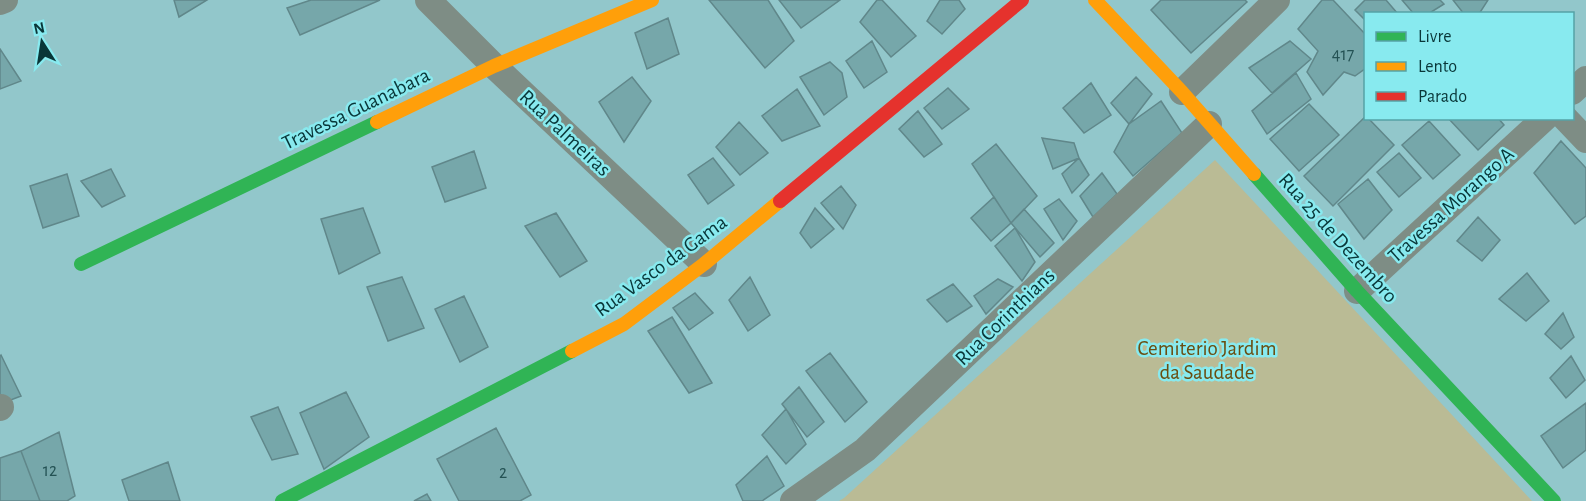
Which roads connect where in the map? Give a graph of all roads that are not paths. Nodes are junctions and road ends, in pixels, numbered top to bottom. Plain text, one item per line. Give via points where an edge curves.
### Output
1 (5, 0) edge
2 (428, 0) edge
3 (652, 0) edge
4 (1022, 0) edge
5 (1095, 0) edge
6 (1277, 0) edge
7 (0, 2) edge
8 (494, 66) junction
9 (1586, 79) edge
10 (1574, 90) edge
11 (1182, 92) junction
12 (1543, 120) edge
13 (1567, 120) edge
14 (1209, 124) junction
15 (1586, 140) edge
16 (81, 264) dead end
17 (704, 264) junction
18 (1357, 291) junction
19 (282, 501) edge
20 (794, 501) edge
21 (1554, 501) edge

1 - 7 street
2 - 8 street, Rua Palmeiras
3 - 8 street, Travessa Guanabara
4 - 17 street, Rua Vasco da Gama
5 - 11 street, Rua 25 de Dezembro
6 - 11 street
8 - 16 street, Travessa Guanabara
8 - 17 street, Rua Palmeiras
9 - 10 street
11 - 14 street, Rua 25 de Dezembro
12 - 18 street, Travessa Morango A
13 - 15 street
14 - 18 street, Rua 25 de Dezembro
14 - 20 street, Rua Corinthians via 865,450
17 - 19 street, Rua Vasco da Gama via 624,324
18 - 21 street, Rua 25 de Dezembro

